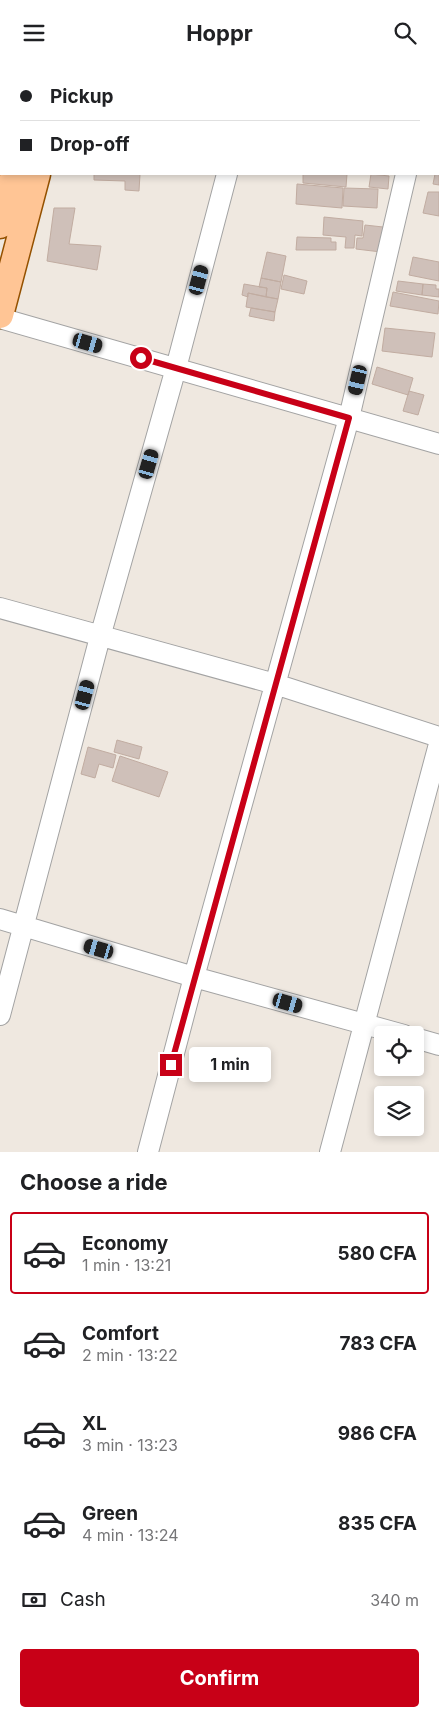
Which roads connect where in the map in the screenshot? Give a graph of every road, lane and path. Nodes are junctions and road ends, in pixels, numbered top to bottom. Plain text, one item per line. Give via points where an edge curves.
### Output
1 (14, 175) edge
2 (37, 175) edge
3 (227, 175) edge
4 (406, 175) edge
5 (0, 225) edge
6 (0, 317) edge
7 (176, 368) junction
8 (349, 418) junction
9 (439, 444) edge
10 (0, 608) edge
11 (100, 637) junction
12 (275, 684) junction
13 (439, 737) edge
14 (439, 744) edge
15 (0, 919) edge
16 (23, 926) junction
17 (194, 977) junction
18 (0, 1015) edge
19 (364, 1024) junction
20 (374, 1027) edge
21 (424, 1041) edge
22 (439, 1045) edge
23 (148, 1152) edge
24 (330, 1152) edge

1 - 5 main road
2 - 6 main road
3 - 7 street
4 - 8 street
6 - 7 street
7 - 8 street
7 - 11 street
8 - 9 street
8 - 12 street
10 - 11 street
11 - 12 street
11 - 16 street
12 - 13 street
12 - 17 street
14 - 19 street
15 - 16 street
16 - 17 street
16 - 18 street
17 - 19 street
17 - 23 street
19 - 20 street
19 - 24 street
21 - 22 street

